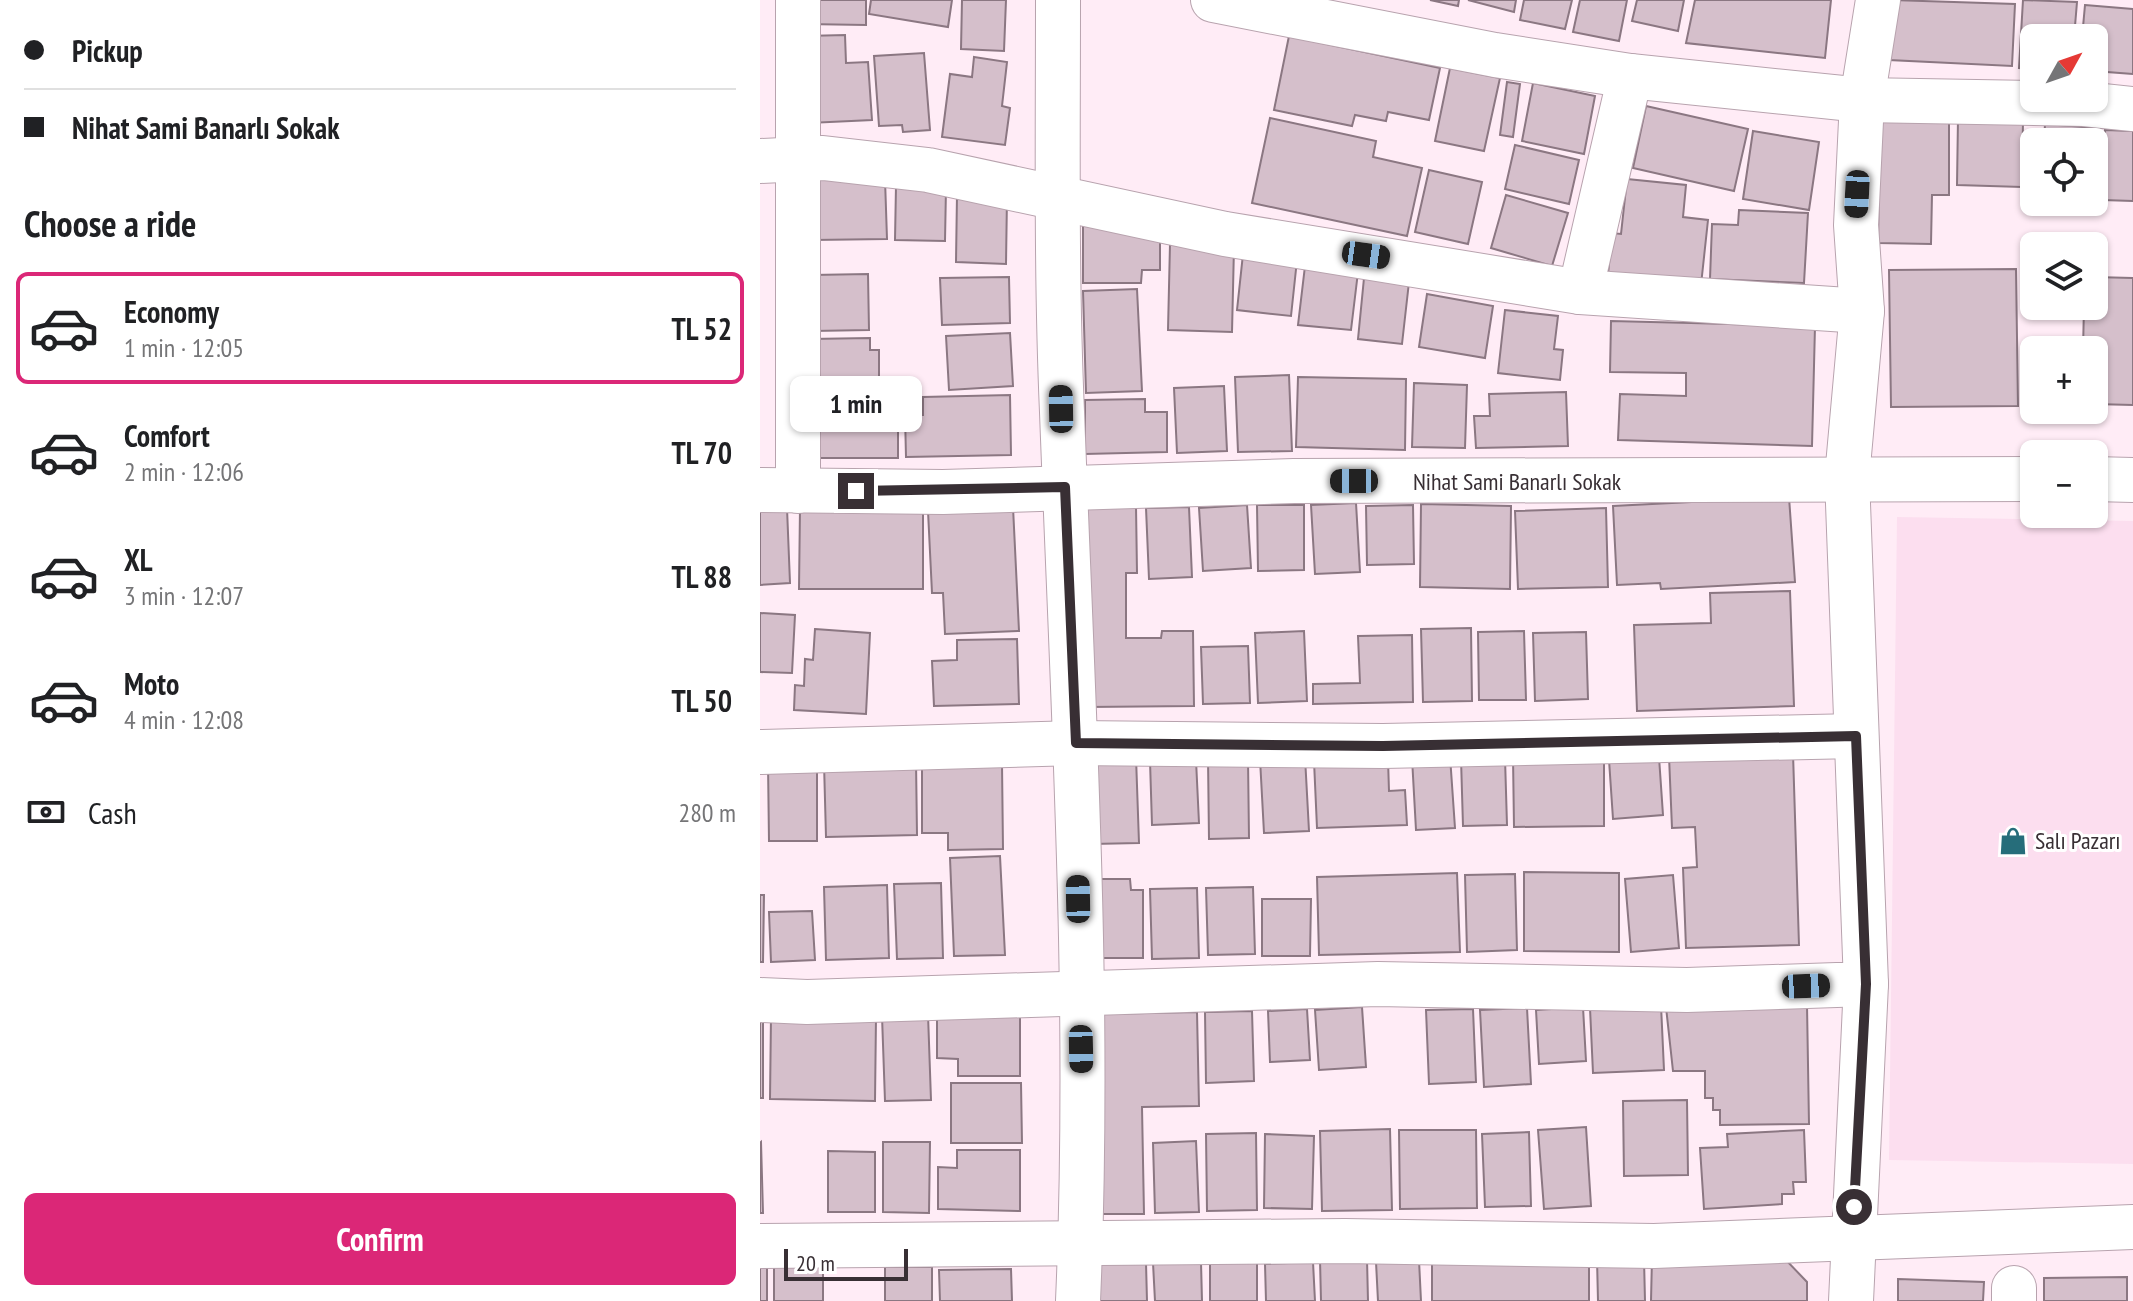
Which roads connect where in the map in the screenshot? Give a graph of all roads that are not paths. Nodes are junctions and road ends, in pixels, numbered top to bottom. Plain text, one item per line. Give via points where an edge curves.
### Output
1 (798, 0) edge
2 (1058, 0) edge
3 (1213, 0) edge
4 (1878, 0) edge
5 (1630, 76) junction
6 (1862, 100) junction
7 (2133, 109) edge
8 (779, 160) edge
9 (1059, 195) junction
10 (1580, 292) junction
11 (1862, 311) junction
12 (1847, 477) junction
13 (2020, 479) edge
14 (2108, 479) edge
15 (2133, 480) edge
16 (1065, 487) junction
17 (779, 491) edge
18 (1856, 736) junction
19 (1076, 743) junction
20 (760, 752) edge
21 (1866, 984) junction
22 (1080, 993) junction
23 (760, 1000) edge
24 (2133, 1227) edge
25 (1853, 1238) junction
26 (1081, 1244) junction
27 (760, 1246) edge
28 (1078, 1301) edge
29 (1851, 1301) edge

1 - 8 street
2 - 9 street
3 - 5 street
4 - 6 street
5 - 6 street
5 - 10 street
6 - 7 street
6 - 11 street via 1856,225
8 - 9 street via 823,158 928,170
8 - 17 street
9 - 10 street via 1225,234
9 - 16 street
10 - 11 street
11 - 12 street
12 - 13 street, Nihat Sami Banarlı Sokak
12 - 16 street, Nihat Sami Banarlı Sokak
12 - 18 street
14 - 15 street
16 - 17 street, Nihat Sami Banarlı Sokak
16 - 19 street
18 - 19 street via 1383,746
18 - 21 street
19 - 20 street
19 - 22 street
21 - 22 street via 1687,990 1378,984
21 - 25 street
22 - 23 street
22 - 26 street
24 - 25 street
25 - 26 street via 1654,1246
25 - 29 street
26 - 27 street
26 - 28 street

